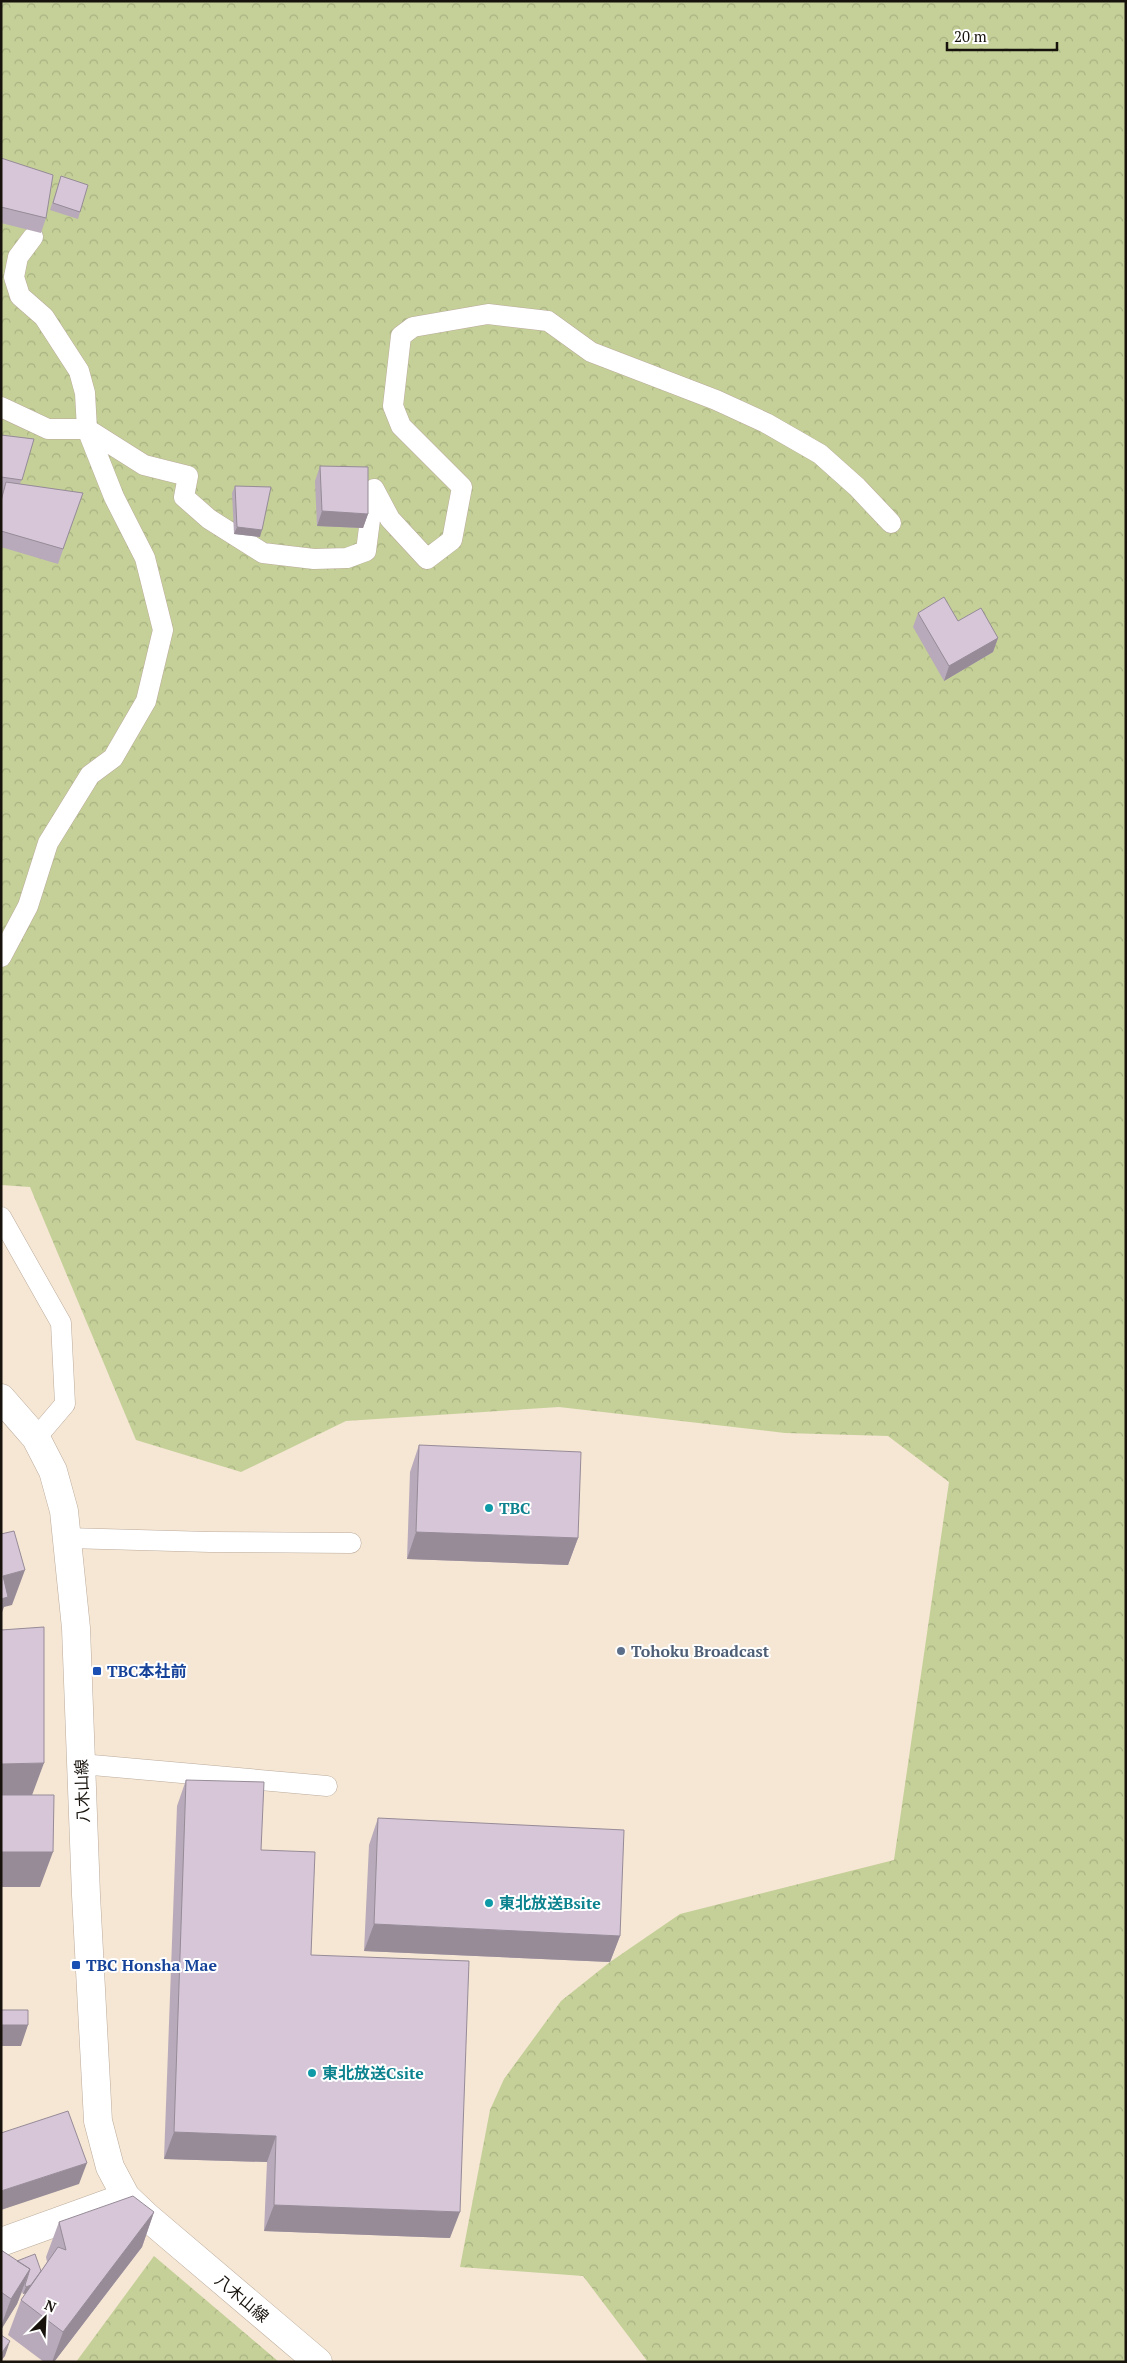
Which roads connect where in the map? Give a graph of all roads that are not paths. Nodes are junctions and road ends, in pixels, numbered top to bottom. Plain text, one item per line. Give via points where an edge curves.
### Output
1 (33, 237) dead end
2 (1, 407) edge
3 (87, 428) junction
4 (891, 523) dead end
5 (1, 957) edge
6 (1, 1217) edge
7 (1, 1398) edge
8 (36, 1438) junction
9 (67, 1538) junction
10 (351, 1543) dead end
11 (81, 1764) junction
12 (327, 1786) dead end
13 (126, 2197) junction
14 (1, 2242) edge
15 (318, 2362) edge

1 - 3 lane via 18,257 14,277 20,296 44,317 79,371
2 - 3 lane via 48,429
3 - 4 lane via 144,465 188,476 184,498 209,519 263,553 314,559 347,558 366,551 374,489 390,519 427,559 452,540 462,487 402,426 393,406 401,336 413,328 488,314 548,321 591,352 724,404 813,449 857,487
3 - 5 lane via 114,497 145,558 163,630 146,701 113,758 90,775 48,843 28,906
6 - 8 lane via 61,1323 65,1404
7 - 8 street, 八木山線
8 - 9 street, 八木山線 via 53,1471 64,1511
9 - 10 lane
9 - 11 street, 八木山線 via 76,1628
11 - 12 lane
11 - 13 street, 八木山線 via 98,2121 110,2167
13 - 14 street
13 - 15 street, 八木山線 via 166,2235

